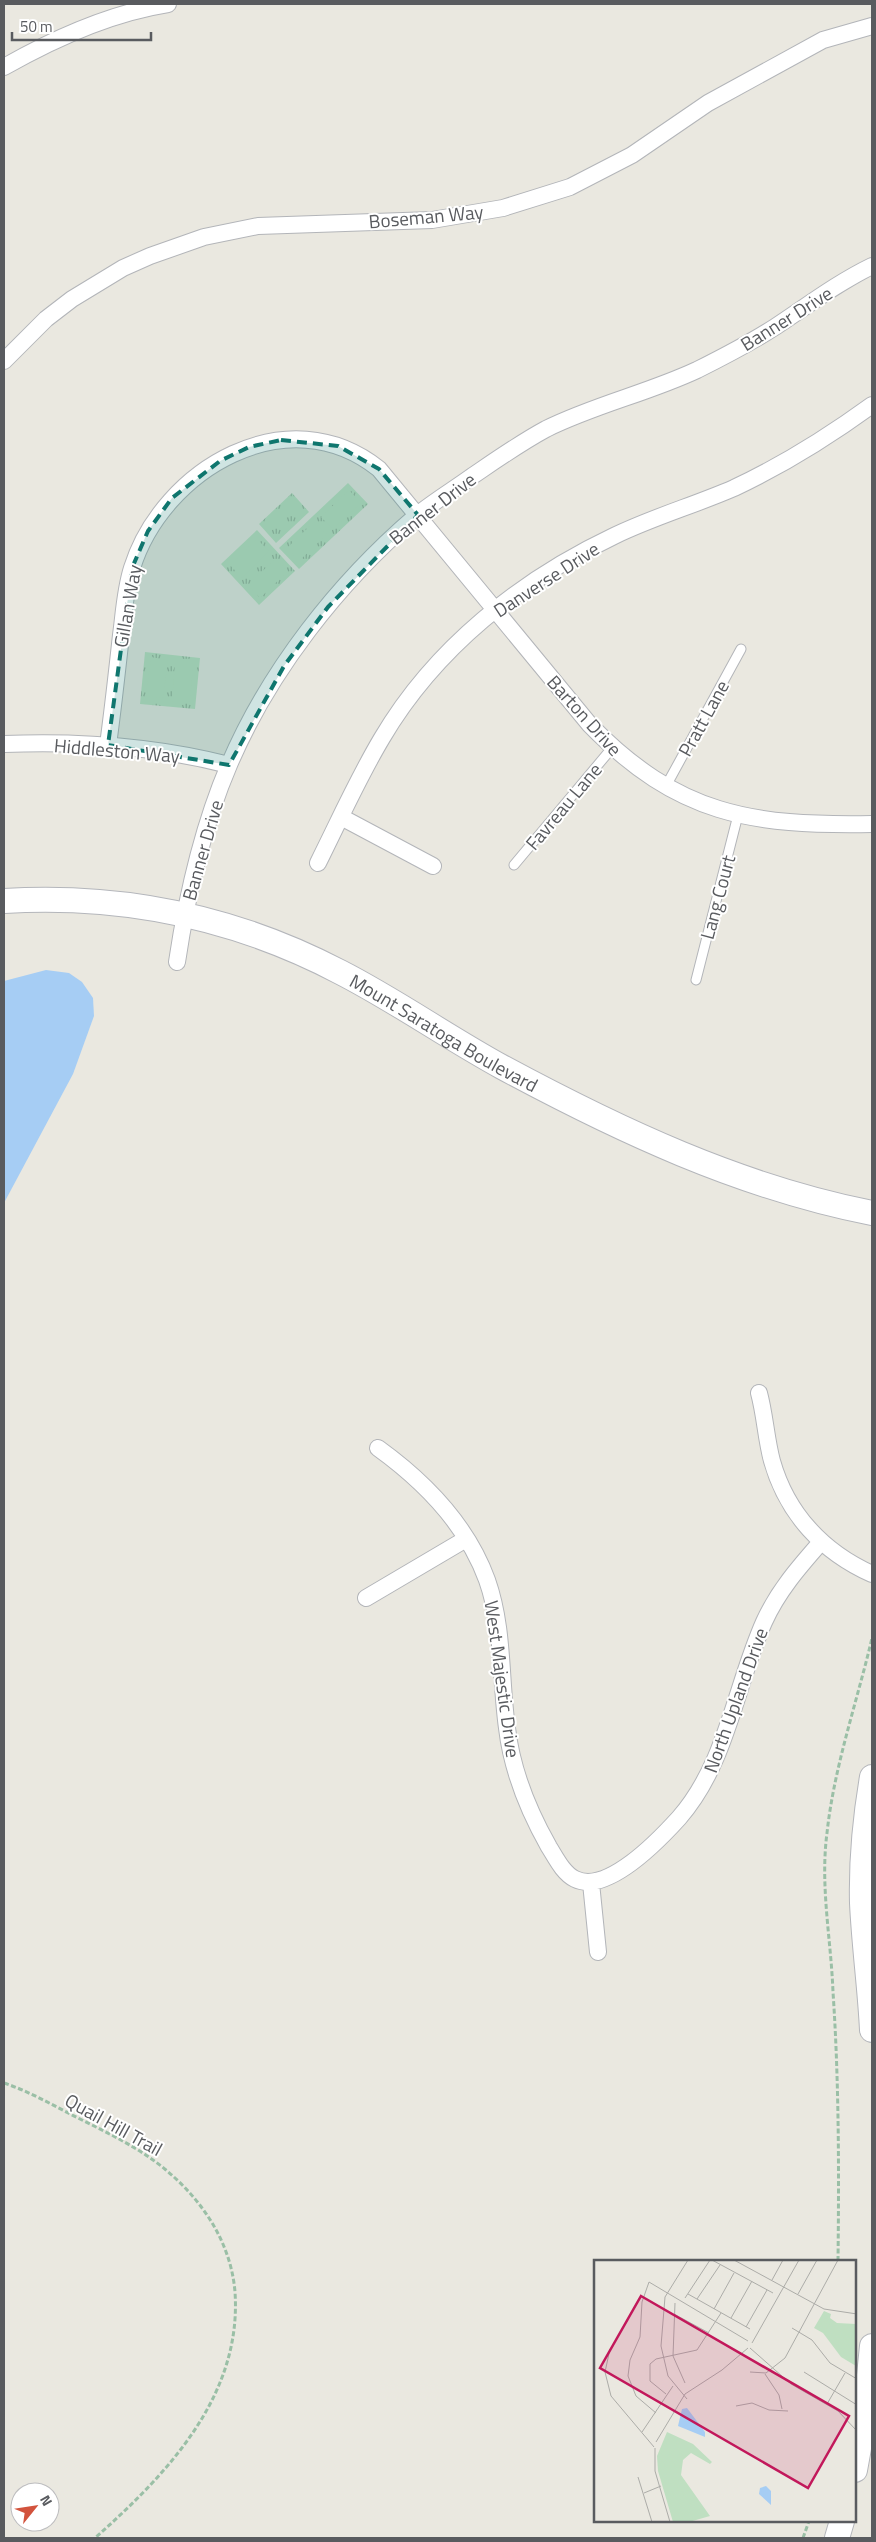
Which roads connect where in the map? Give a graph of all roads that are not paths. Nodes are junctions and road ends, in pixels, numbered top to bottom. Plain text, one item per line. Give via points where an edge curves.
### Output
1 (168, 4) edge
2 (872, 26) edge
3 (4, 67) edge
4 (872, 266) edge
5 (4, 361) edge
6 (872, 405) edge
7 (418, 515) junction
8 (495, 610) junction
9 (741, 649) dead end
10 (4, 744) edge
11 (108, 745) junction
12 (612, 748) junction
13 (229, 765) junction
14 (666, 786) junction
15 (738, 815) junction
16 (341, 818) junction
17 (872, 824) edge
18 (318, 862) dead end
19 (514, 865) dead end
20 (433, 866) dead end
21 (4, 901) edge
22 (184, 914) junction
23 (177, 962) dead end
24 (696, 980) dead end
25 (872, 1213) edge
26 (759, 1393) dead end
27 (378, 1448) dead end
28 (466, 1539) junction
29 (821, 1542) junction
30 (872, 1574) edge
31 (366, 1598) dead end
32 (872, 1777) edge
33 (591, 1883) junction
34 (598, 1952) dead end
35 (872, 2030) edge
36 (872, 2346) edge
37 (856, 2464) edge
38 (842, 2522) edge
39 (837, 2538) edge

1 - 3 street via 85,27
2 - 5 street, Boseman Way via 824,40 708,103 632,155 570,187 503,208 432,220 258,226 204,237 150,256 72,299
4 - 7 street, Banner Drive via 767,332 698,370 570,418 525,441
6 - 8 street, Danverse Drive via 813,446 761,475 594,546
7 - 8 street, Barton Drive
7 - 11 street, Gillan Way via 368,461 348,450 319,441 265,442 234,453 203,472 187,484 160,514 139,549 132,568 126,588
7 - 13 street, Banner Drive via 353,579 305,636 264,698
8 - 12 street, Barton Drive via 590,726
8 - 16 street, Danverse Drive via 444,656 405,703 378,744
9 - 14 lane, Pratt Lane
10 - 11 street, Hiddleston Way
11 - 13 street, Hiddleston Way via 175,753
12 - 14 street, Barton Drive
12 - 19 lane, Favreau Lane
13 - 22 street, Banner Drive via 198,856
14 - 15 street, Barton Drive via 702,804
15 - 17 street, Barton Drive via 803,825
15 - 24 lane, Lang Court
16 - 18 street, Danverse Drive
16 - 20 street
21 - 22 street, Mount Saratoga Boulevard via 82,900 145,906
22 - 23 street, Banner Drive
22 - 25 street, Mount Saratoga Boulevard via 246,931 311,957 500,1066 658,1145 755,1181
26 - 29 street via 778,1479 792,1508
27 - 28 street, West Majestic Drive via 407,1469 434,1495
28 - 31 street
28 - 33 street, West Majestic Drive via 486,1577 495,1607 506,1726 523,1795 561,1866 575,1879
29 - 30 street via 846,1562
29 - 33 street, North Upland Drive via 790,1578 772,1606 757,1640 718,1755 701,1789 679,1818 642,1854 607,1879
32 - 35 street via 862,1879
33 - 34 street
36 - 37 street
38 - 39 street

